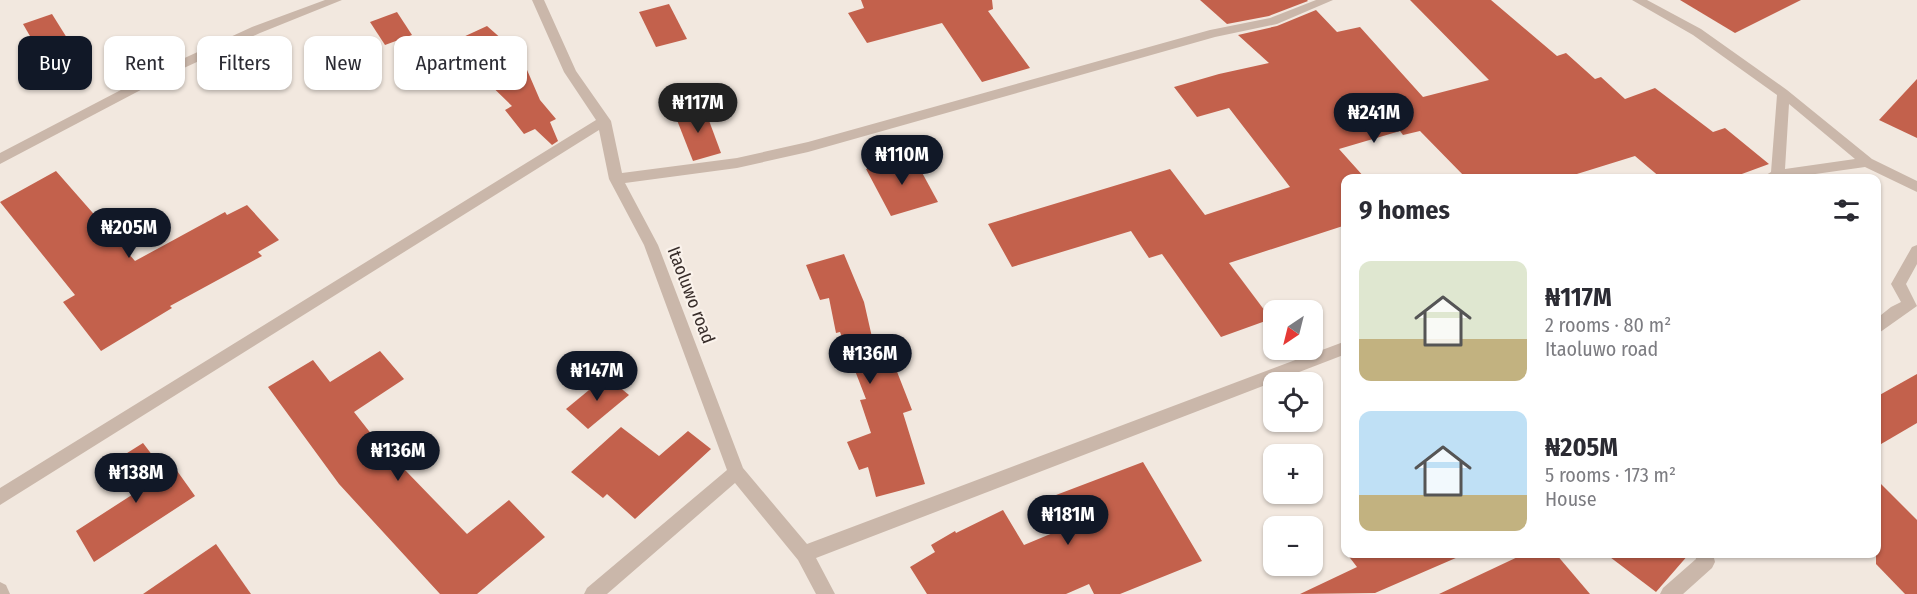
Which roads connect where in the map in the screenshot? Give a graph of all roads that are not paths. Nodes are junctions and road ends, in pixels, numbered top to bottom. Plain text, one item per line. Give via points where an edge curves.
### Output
1 (336, 0) edge
2 (537, 0) edge
3 (1327, 0) edge
4 (1638, 0) edge
5 (1784, 93) junction
6 (604, 121) junction
7 (0, 159) edge
8 (1867, 162) junction
9 (1775, 174) edge
10 (1793, 174) edge
11 (616, 179) junction
12 (1917, 187) edge
13 (1917, 251) edge
14 (1881, 324) edge
15 (1341, 349) edge
16 (736, 472) junction
17 (0, 497) edge
18 (804, 554) junction
19 (1705, 558) edge
20 (593, 594) edge
21 (826, 594) edge
22 (1670, 594) edge

1 - 7 street via 256,30 169,70
2 - 6 street, Itaoluwo road via 570,72
3 - 11 street via 1273,21 1214,33 808,147 737,163
4 - 5 street via 1697,32
5 - 8 street
5 - 9 street
6 - 11 street, Itaoluwo road
6 - 17 street
8 - 10 street
8 - 12 street
11 - 16 street, Itaoluwo road via 651,245
13 - 14 street via 1898,284 1910,305 1896,310
15 - 18 street
16 - 18 street, Itaoluwo road
16 - 20 street
18 - 21 street, Itaoluwo road
19 - 22 street via 1706,562

